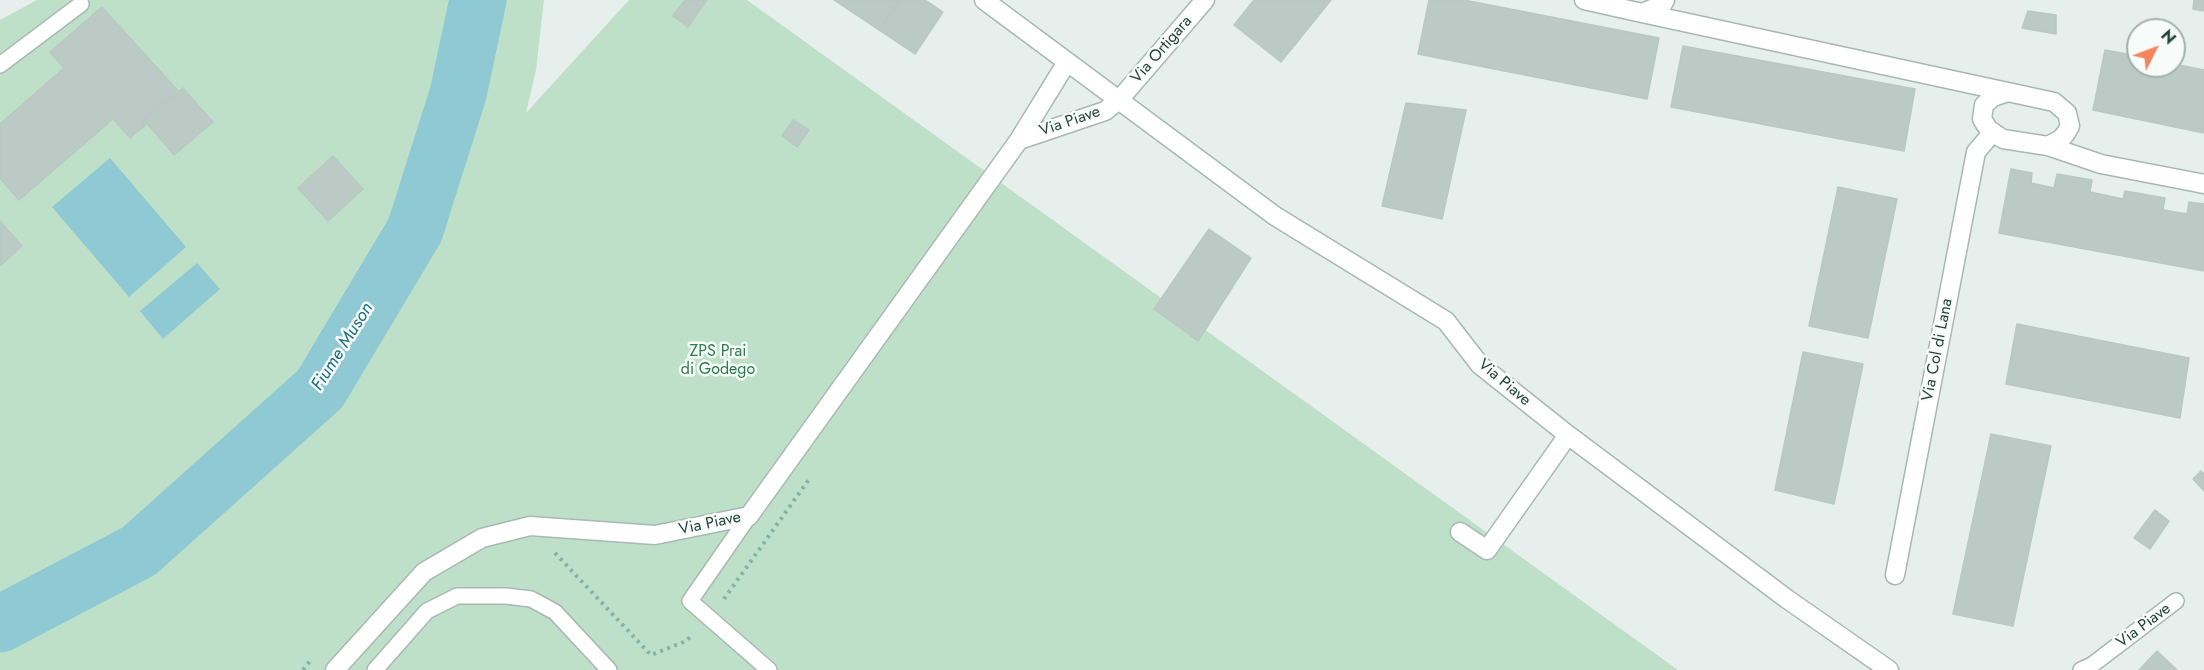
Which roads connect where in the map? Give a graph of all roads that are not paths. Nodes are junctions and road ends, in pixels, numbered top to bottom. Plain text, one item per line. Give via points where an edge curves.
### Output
1 (984, 0) edge
2 (1205, 0) edge
3 (1584, 0) edge
4 (1665, 0) edge
5 (1675, 0) edge
6 (81, 4) dead end
7 (1642, 14) junction
8 (1692, 22) junction
9 (1067, 62) junction
10 (0, 64) edge
11 (1965, 81) junction
12 (2006, 93) junction
13 (1119, 100) junction
14 (1984, 105) junction
15 (1993, 132) junction
16 (2066, 133) junction
17 (1016, 144) junction
18 (2048, 146) junction
19 (2102, 164) junction
20 (2204, 184) edge
21 (1568, 435) junction
22 (749, 516) junction
23 (1460, 532) dead end
24 (1895, 574) dead end
25 (2176, 601) dead end
26 (335, 670) edge
27 (375, 670) edge
28 (609, 670) edge
29 (769, 670) edge
30 (1889, 670) edge
31 (2081, 670) edge

1 - 9 street, Via Piave
2 - 13 street, Via Ortigara
3 - 7 street
4 - 7 street
5 - 8 street
6 - 10 lane
7 - 8 street
8 - 11 street
9 - 13 street, Via Piave
9 - 17 street, Via Piave
11 - 12 street
11 - 14 street
12 - 14 street
12 - 16 street via 2054,102 2067,113 2070,126
13 - 17 street, Via Piave via 1096,116 1055,126
13 - 21 street, Via Piave via 1275,216 1446,321 1480,365
14 - 15 street via 1982,119
15 - 18 street via 2003,139
15 - 24 street, Via Col di Lana via 1976,152
16 - 18 street
16 - 19 street via 2071,143
17 - 22 street, Via Piave
18 - 19 street
19 - 20 street
21 - 23 street via 1487,550
21 - 30 street, Via Piave
22 - 26 street, Via Piave via 655,536 530,526 482,538 424,572
22 - 29 lane via 690,601
25 - 31 lane, Via Piave
27 - 28 lane via 427,611 457,596 506,596 531,599 555,612

